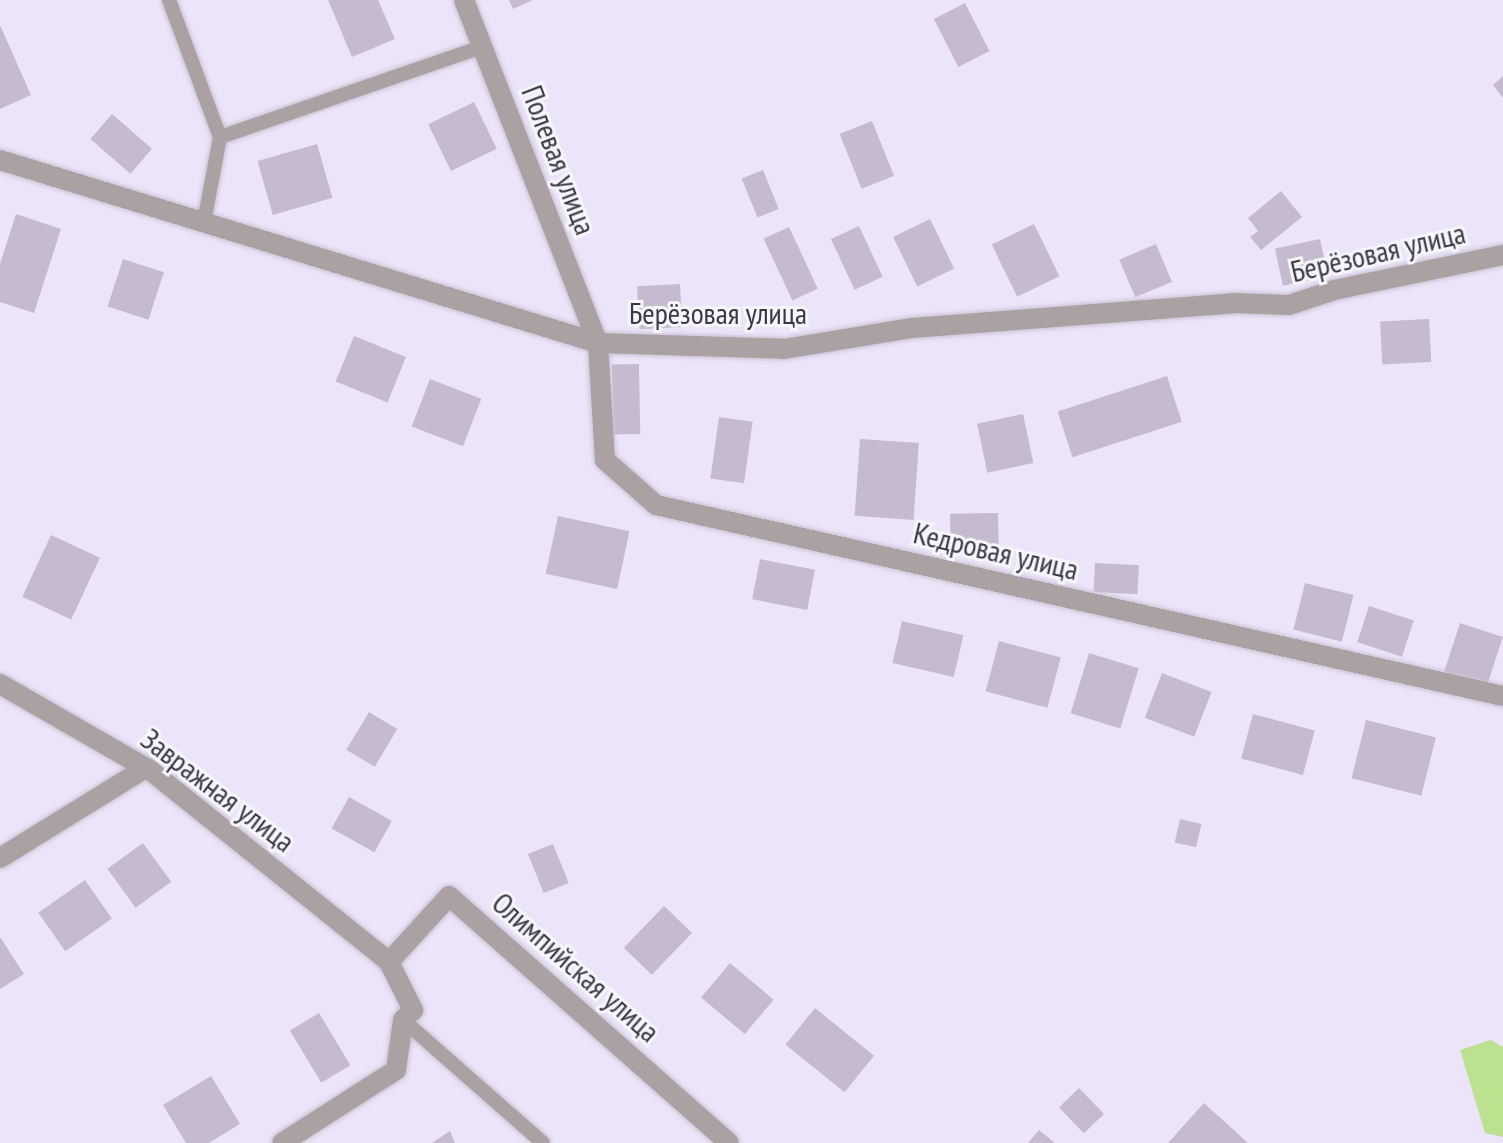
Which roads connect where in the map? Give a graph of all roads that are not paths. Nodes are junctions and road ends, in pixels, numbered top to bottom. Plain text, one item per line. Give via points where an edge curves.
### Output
1 (169, 0) edge
2 (464, 0) edge
3 (482, 47) junction
4 (220, 137) junction
5 (0, 160) edge
6 (204, 222) junction
7 (1503, 255) edge
8 (598, 343) junction
9 (0, 684) edge
10 (1503, 696) edge
11 (146, 768) junction
12 (0, 858) edge
13 (389, 962) junction
14 (403, 1020) junction
15 (282, 1143) edge
16 (543, 1143) edge
17 (729, 1143) edge

1 - 4 lane
2 - 3 street, Полевая улица
3 - 4 lane
3 - 8 street, Полевая улица
4 - 6 lane
5 - 6 street, Берёзовая улица
6 - 8 street, Берёзовая улица
7 - 8 street, Берёзовая улица via 1334,290 1289,305 1234,303 912,328 784,349
8 - 10 street, Кедровая улица via 605,460 656,505
9 - 11 street, Завражная улица
11 - 12 street
11 - 13 street, Завражная улица
13 - 14 street via 413,1010
13 - 17 street, Олимпийская улица via 449,896
14 - 15 street via 396,1070
14 - 16 lane

